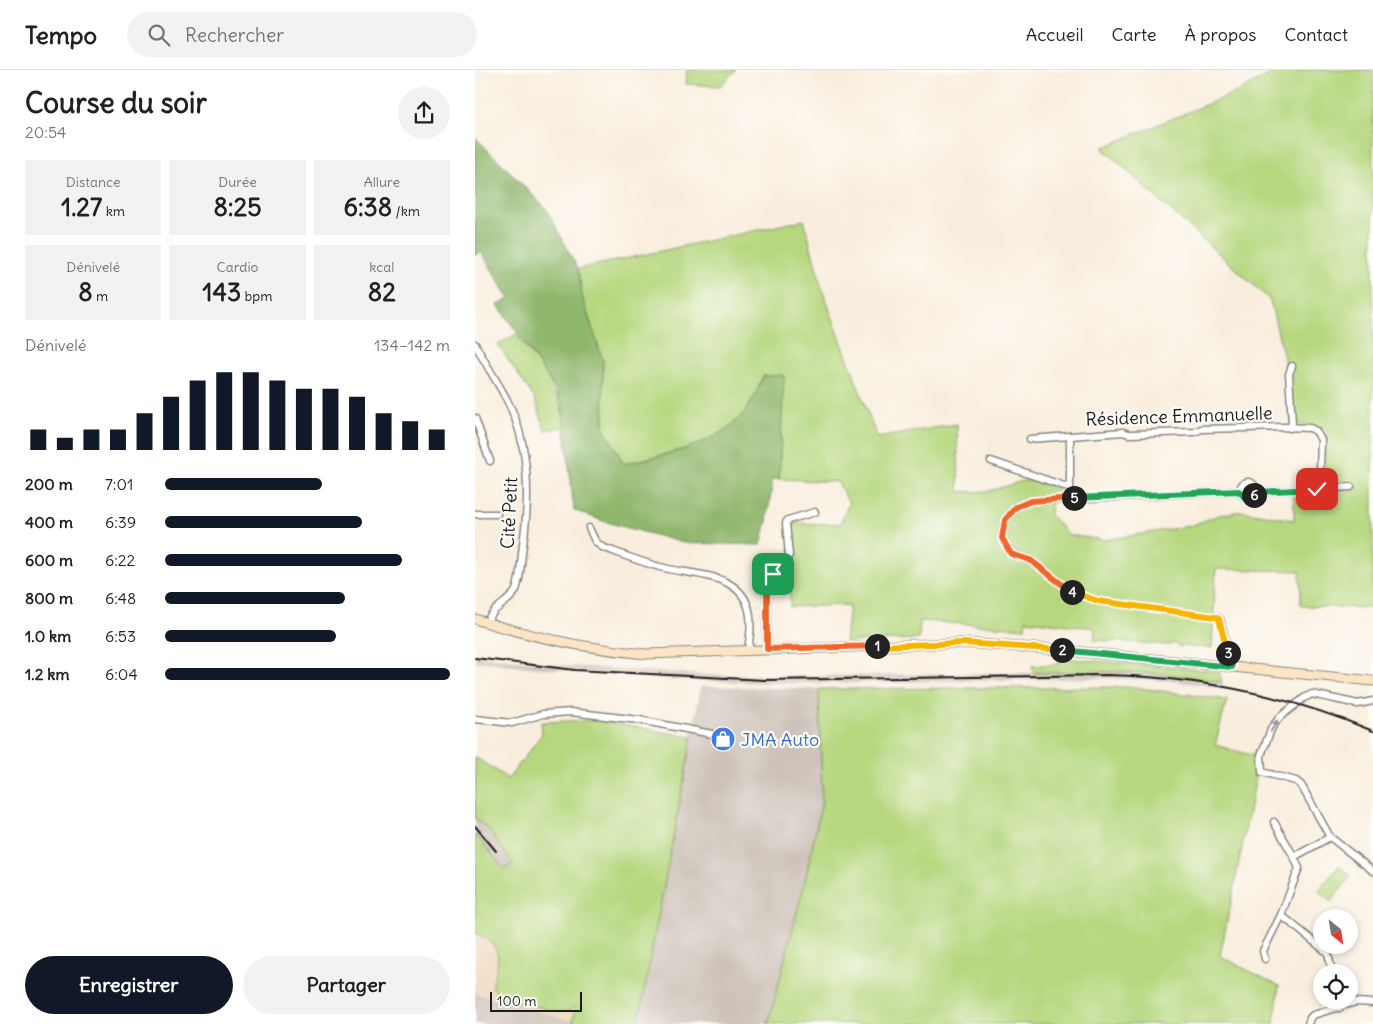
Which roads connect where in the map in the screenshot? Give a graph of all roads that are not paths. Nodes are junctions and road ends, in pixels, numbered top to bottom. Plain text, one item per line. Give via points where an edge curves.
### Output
1 (475, 344) edge
2 (1292, 366) dead end
3 (475, 418) edge
4 (1290, 428) junction
5 (1070, 436) junction
6 (1029, 439) dead end
7 (490, 461) dead end
8 (991, 461) dead end
9 (1351, 487) dead end
10 (1070, 488) junction
11 (1317, 489) junction
12 (1239, 491) junction
13 (1256, 492) junction
14 (1073, 498) junction
15 (815, 512) dead end
16 (475, 514) edge
17 (497, 514) dead end
18 (589, 528) dead end
19 (475, 619) edge
20 (486, 623) junction
21 (767, 649) junction
22 (748, 650) junction
23 (1232, 667) junction
24 (1373, 681) edge
25 (1373, 701) edge
26 (475, 719) edge
27 (712, 734) dead end
28 (1274, 822) dead end
29 (1330, 837) junction
30 (1294, 857) junction
31 (1373, 871) edge
32 (1281, 914) junction
33 (1265, 960) dead end
34 (1330, 964) edge
35 (1358, 1002) edge
36 (1373, 1003) edge
37 (1335, 1009) edge
38 (1308, 1024) edge

1 - 20 street, Cité Petit via 507,401 518,429 526,463 528,496 517,588 492,610
2 - 4 street, Résidence Emmanuelle via 1289,374
3 - 7 street
4 - 5 street, Résidence Emmanuelle
4 - 11 street, Résidence Emmanuelle via 1310,428 1320,437
5 - 6 street, Résidence Emmanuelle
5 - 10 street, Résidence Emmanuelle
8 - 10 street
9 - 11 street
10 - 14 street, Résidence Emmanuelle
11 - 13 street
12 - 13 street via 1248,499
12 - 13 street via 1247,482 1253,484
12 - 14 street
14 - 23 street via 1031,501 1016,507 1005,520 1002,538 1011,554 1030,560 1075,594 1098,601 1216,617
15 - 21 street via 786,523 789,555 773,574 767,590
16 - 17 street
18 - 22 street via 601,547 661,567 716,577 730,584 744,598 749,609
19 - 20 main road
20 - 22 main road via 601,650 646,654
21 - 22 main road
21 - 23 main road via 963,643
23 - 24 main road
29 -> 25 street via 1301,785 1297,781 1262,772 1261,755 1280,717 1312,694 1358,704
26 - 27 street via 512,723 543,714 571,712 639,720
28 - 30 street
29 - 30 street
29 - 31 street
30 - 32 street via 1299,868
32 - 33 street via 1263,951
32 - 34 street via 1328,953
35 - 36 street
37 - 38 street via 1313,1015

